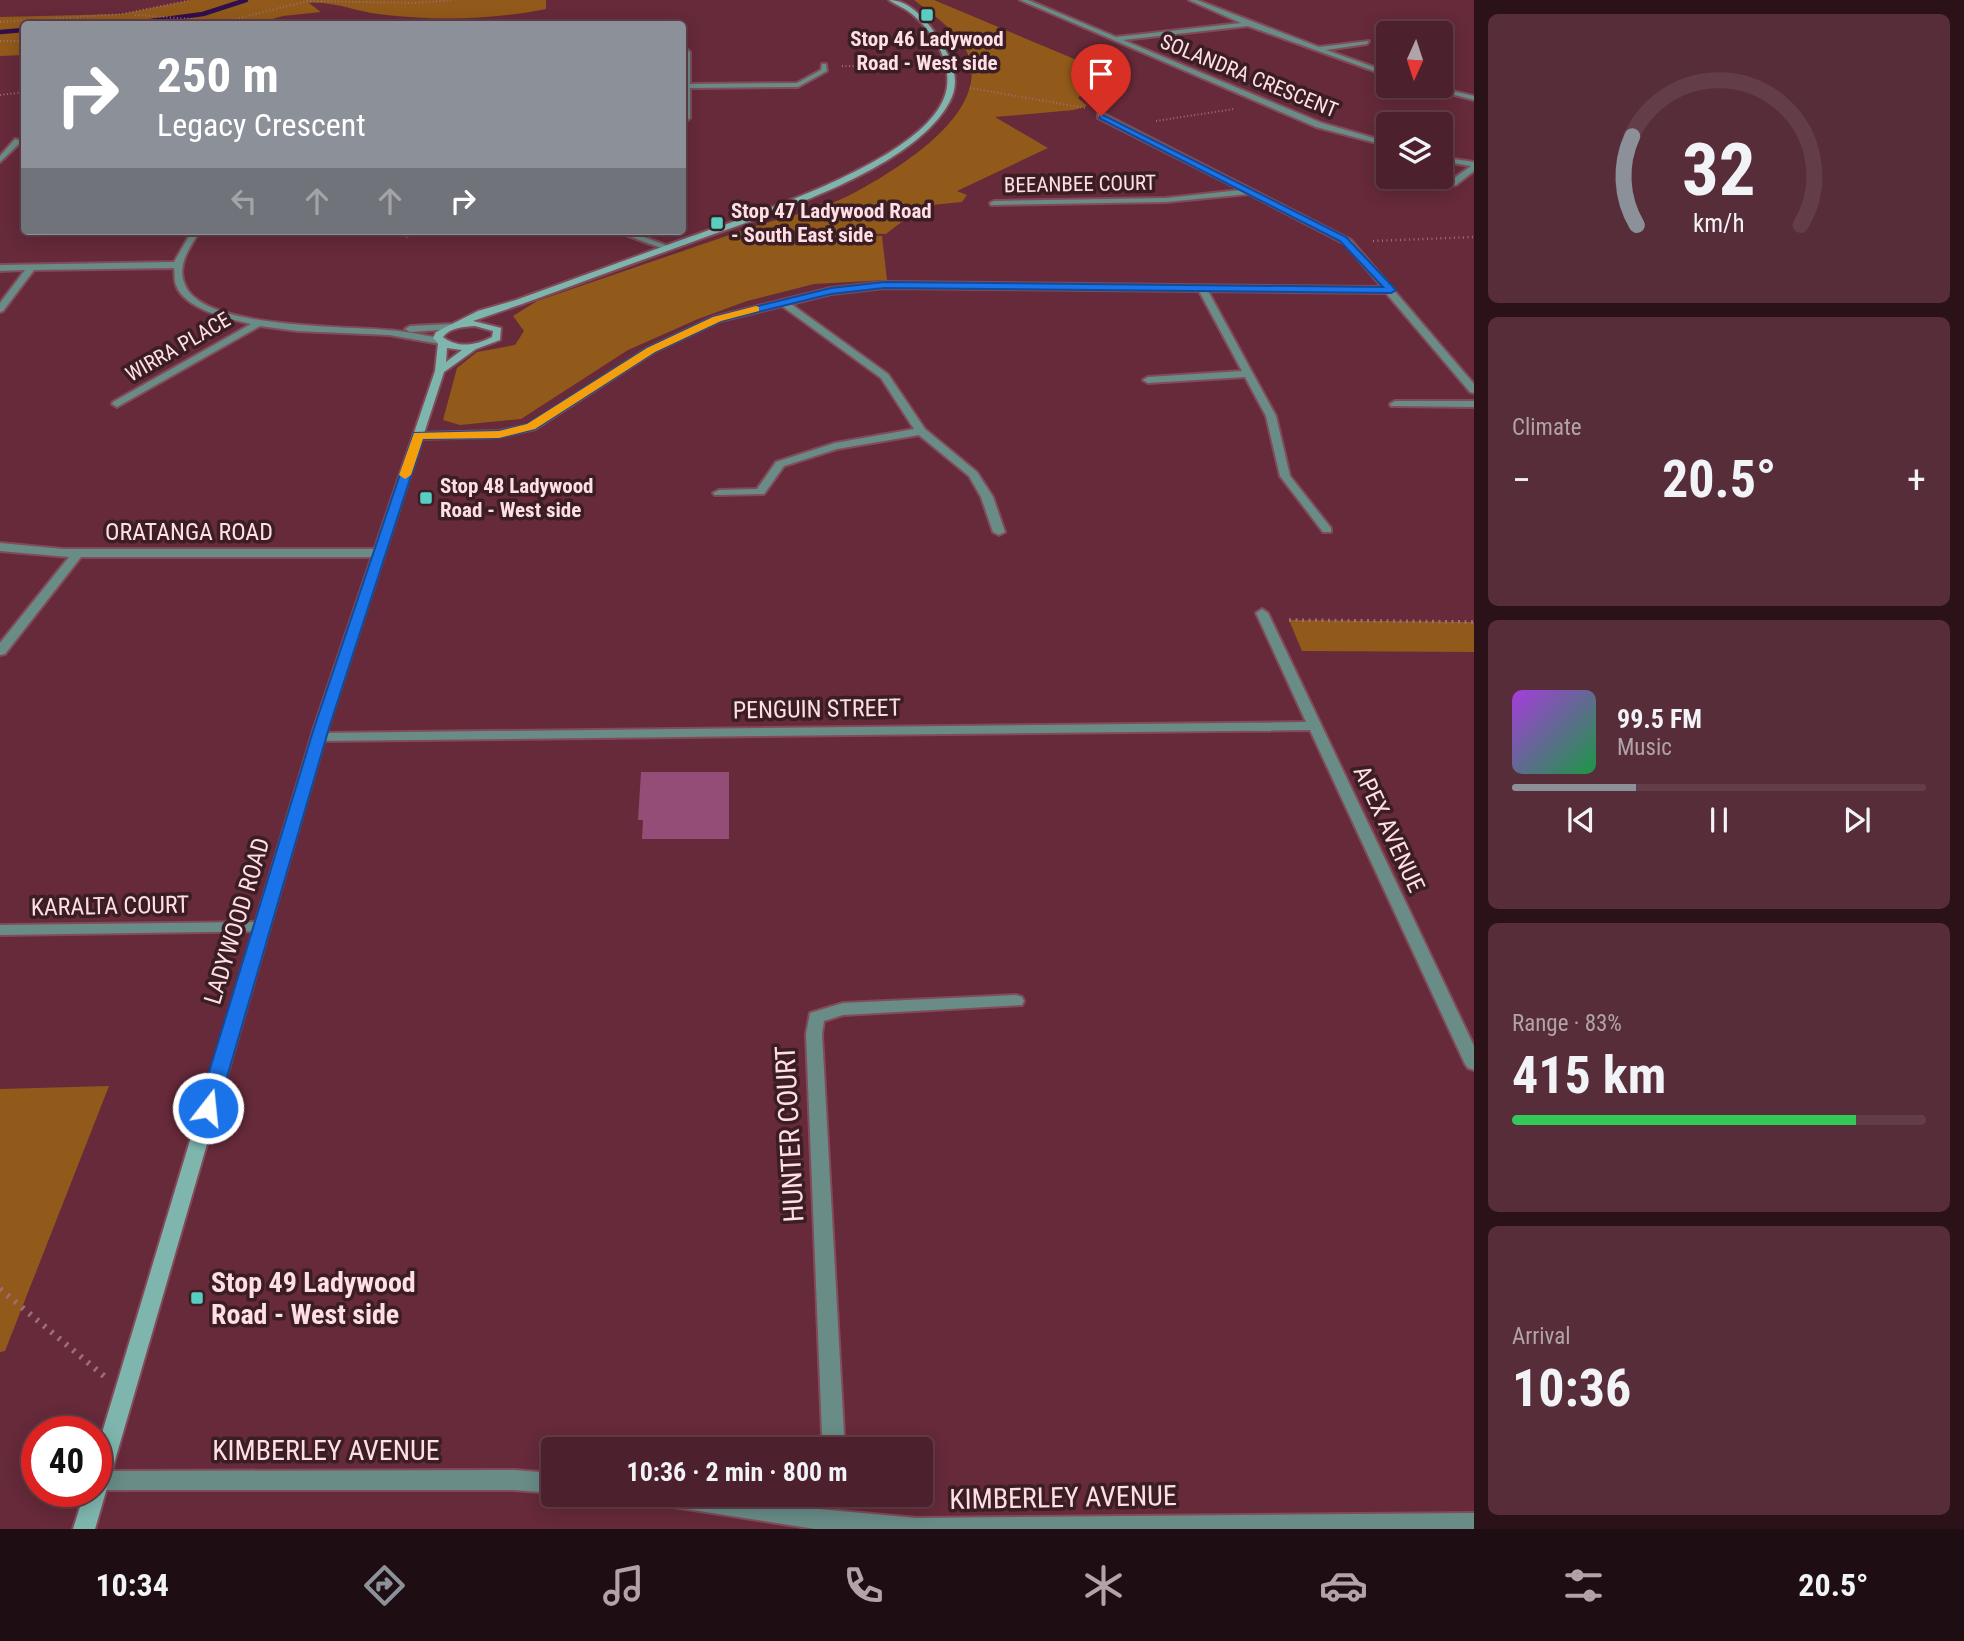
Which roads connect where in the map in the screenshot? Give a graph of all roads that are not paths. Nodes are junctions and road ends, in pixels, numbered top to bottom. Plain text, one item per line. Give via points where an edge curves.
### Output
1 (892, 0) edge
2 (1023, 0) edge
3 (1192, 0) edge
4 (902, 3) edge
5 (1249, 24) junction
6 (1113, 40) junction
7 (1367, 42) dead end
8 (1317, 49) junction
9 (686, 51) edge
10 (824, 66) road end
11 (1376, 70) edge
12 (687, 86) junction
13 (1453, 93) edge
14 (1474, 98) edge
15 (1101, 116) road end
16 (686, 118) edge
17 (17, 141) edge
18 (1376, 141) edge
19 (0, 160) edge
20 (1453, 161) edge
21 (1474, 165) edge
22 (1453, 183) dead end
23 (1251, 191) junction
24 (993, 203) dead end
25 (194, 235) edge
26 (632, 235) edge
27 (667, 247) junction
28 (178, 265) junction
29 (32, 267) junction
30 (0, 268) edge
31 (1200, 287) junction
32 (1391, 290) junction
33 (519, 302) junction
34 (783, 302) junction
35 (0, 309) edge
36 (259, 323) junction
37 (453, 326) junction
38 (498, 330) junction
39 (381, 332) junction
40 (441, 342) junction
41 (473, 346) junction
42 (440, 371) junction
43 (1248, 374) junction
44 (1148, 380) dead end
45 (1474, 390) edge
46 (117, 404) dead end
47 (1395, 404) dead end
48 (1474, 404) edge
49 (921, 431) junction
50 (418, 436) junction
51 (719, 493) dead end
52 (1327, 530) dead end
53 (999, 532) dead end
54 (0, 547) edge
55 (78, 553) junction
56 (379, 553) junction
57 (1262, 613) dead end
58 (0, 651) edge
59 (1315, 726) junction
60 (319, 737) junction
61 (262, 927) junction
62 (0, 930) edge
63 (1016, 1001) dead end
64 (1474, 1064) edge
65 (112, 1435) edge
66 (832, 1437) edge
67 (541, 1482) edge
68 (112, 1487) edge
69 (91, 1507) edge
70 (739, 1507) edge
71 (808, 1507) edge
72 (805, 1517) junction
73 (1474, 1523) edge
74 (84, 1529) edge

1 - 4 street
2 - 6 street, SOLANDRA CRESCENT
3 - 5 street
4 - 27 street via 925,22 948,58 951,86 945,105 930,123 863,171 818,193
5 - 6 street
5 - 8 street
6 - 18 street, SOLANDRA CRESCENT via 1319,125
7 - 8 street
8 - 11 street
9 - 12 street
10 - 12 street via 814,79 798,85
12 - 16 street
13 - 14 street
15 - 23 street
17 - 19 street
20 - 21 street
21 - 22 street
23 - 24 street, BEEANBEE COURT via 1166,200
23 - 32 street via 1348,242
25 - 28 street
26 - 27 street
27 - 33 street
28 - 29 street
28 - 36 street via 180,283 192,298 219,312
29 - 30 street
29 - 35 street
31 - 32 street
31 - 34 street via 884,285
31 - 43 street
32 - 45 street
33 - 37 street
33 - 38 street via 504,310
34 - 49 street via 885,376
34 - 50 street via 717,319 651,350 531,427 499,434
36 - 39 street via 304,330
36 - 46 street, WIRRA PLACE
37 - 38 street via 476,323
37 - 39 street
37 - 40 street via 438,335
38 - 41 street via 497,338
39 - 40 street
40 - 41 street
40 - 42 street, LADYWOOD ROAD
41 - 42 street
42 - 50 street, LADYWOOD ROAD
43 - 44 street
43 - 52 street via 1271,416 1285,476
47 - 48 street
49 - 51 street via 835,446 780,464 760,492
49 - 53 street via 972,474
50 - 56 street, LADYWOOD ROAD
54 - 55 street, ORATANGA ROAD
55 - 56 street, ORATANGA ROAD
55 - 58 street
56 - 60 street, LADYWOOD ROAD
57 - 59 street, APEX AVENUE
59 - 60 street, PENGUIN STREET
59 - 64 street, APEX AVENUE
60 - 61 street, LADYWOOD ROAD
61 - 62 street, KARALTA COURT
61 - 65 street, LADYWOOD ROAD
63 - 66 street, HUNTER COURT via 842,1009 816,1017
67 - 68 street, KIMBERLEY AVENUE
69 - 74 street, LADYWOOD ROAD
70 - 72 street, KIMBERLEY AVENUE
71 - 72 street
72 - 73 street, KIMBERLEY AVENUE via 916,1528

